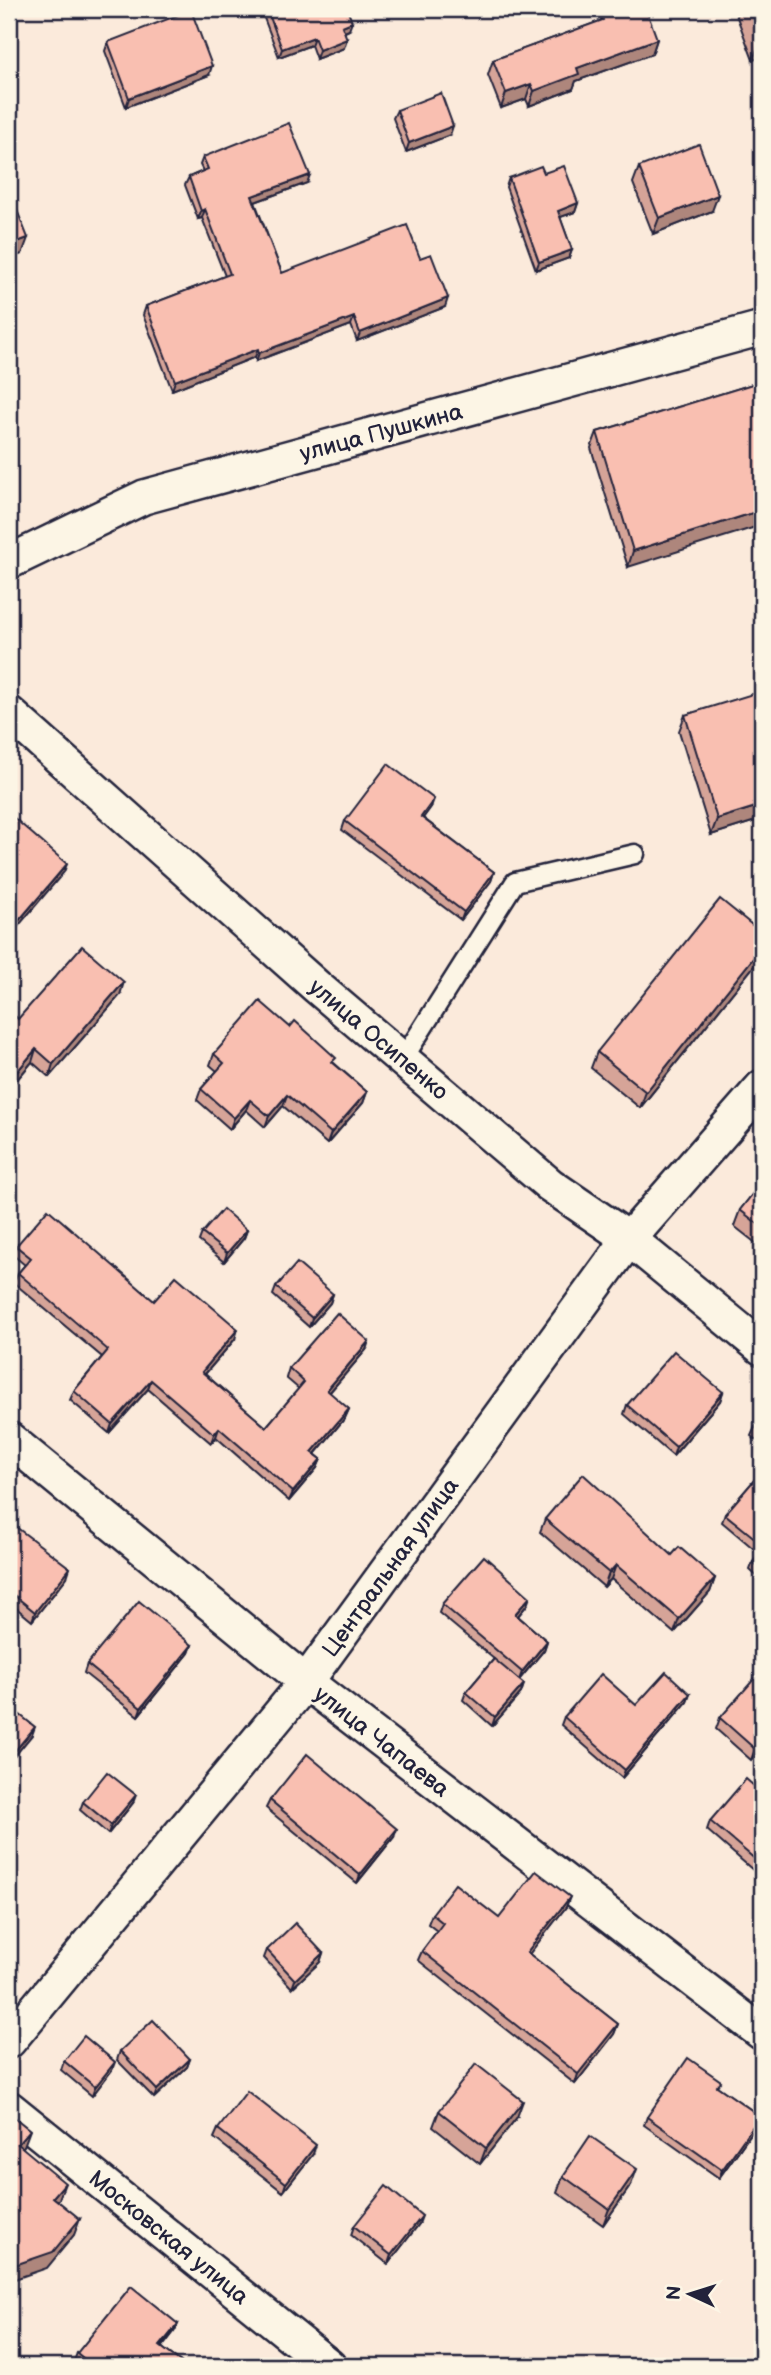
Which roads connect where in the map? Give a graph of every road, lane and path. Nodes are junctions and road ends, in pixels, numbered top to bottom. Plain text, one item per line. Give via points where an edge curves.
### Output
1 (762, 328) edge
2 (9, 562) edge
3 (9, 713) edge
4 (635, 854) dead end
5 (403, 1059) junction
6 (762, 1087) edge
7 (629, 1239) junction
8 (762, 1349) edge
9 (9, 1438) edge
10 (306, 1682) junction
11 (762, 2034) edge
12 (9, 2041) edge
13 (9, 2109) edge
14 (329, 2366) edge

1 - 2 street, улица Пушкина via 144,497
3 - 5 street, улица Осипенко
4 - 5 lane via 514,882
5 - 7 street, улица Осипенко via 550,1185
6 - 7 street, Центральная улица
7 - 8 street, улица Осипенко
7 - 10 street, Центральная улица
9 - 10 street, улица Чапаева
10 - 11 street, улица Чапаева
10 - 12 street, Центральная улица
13 - 14 street, Московская улица

